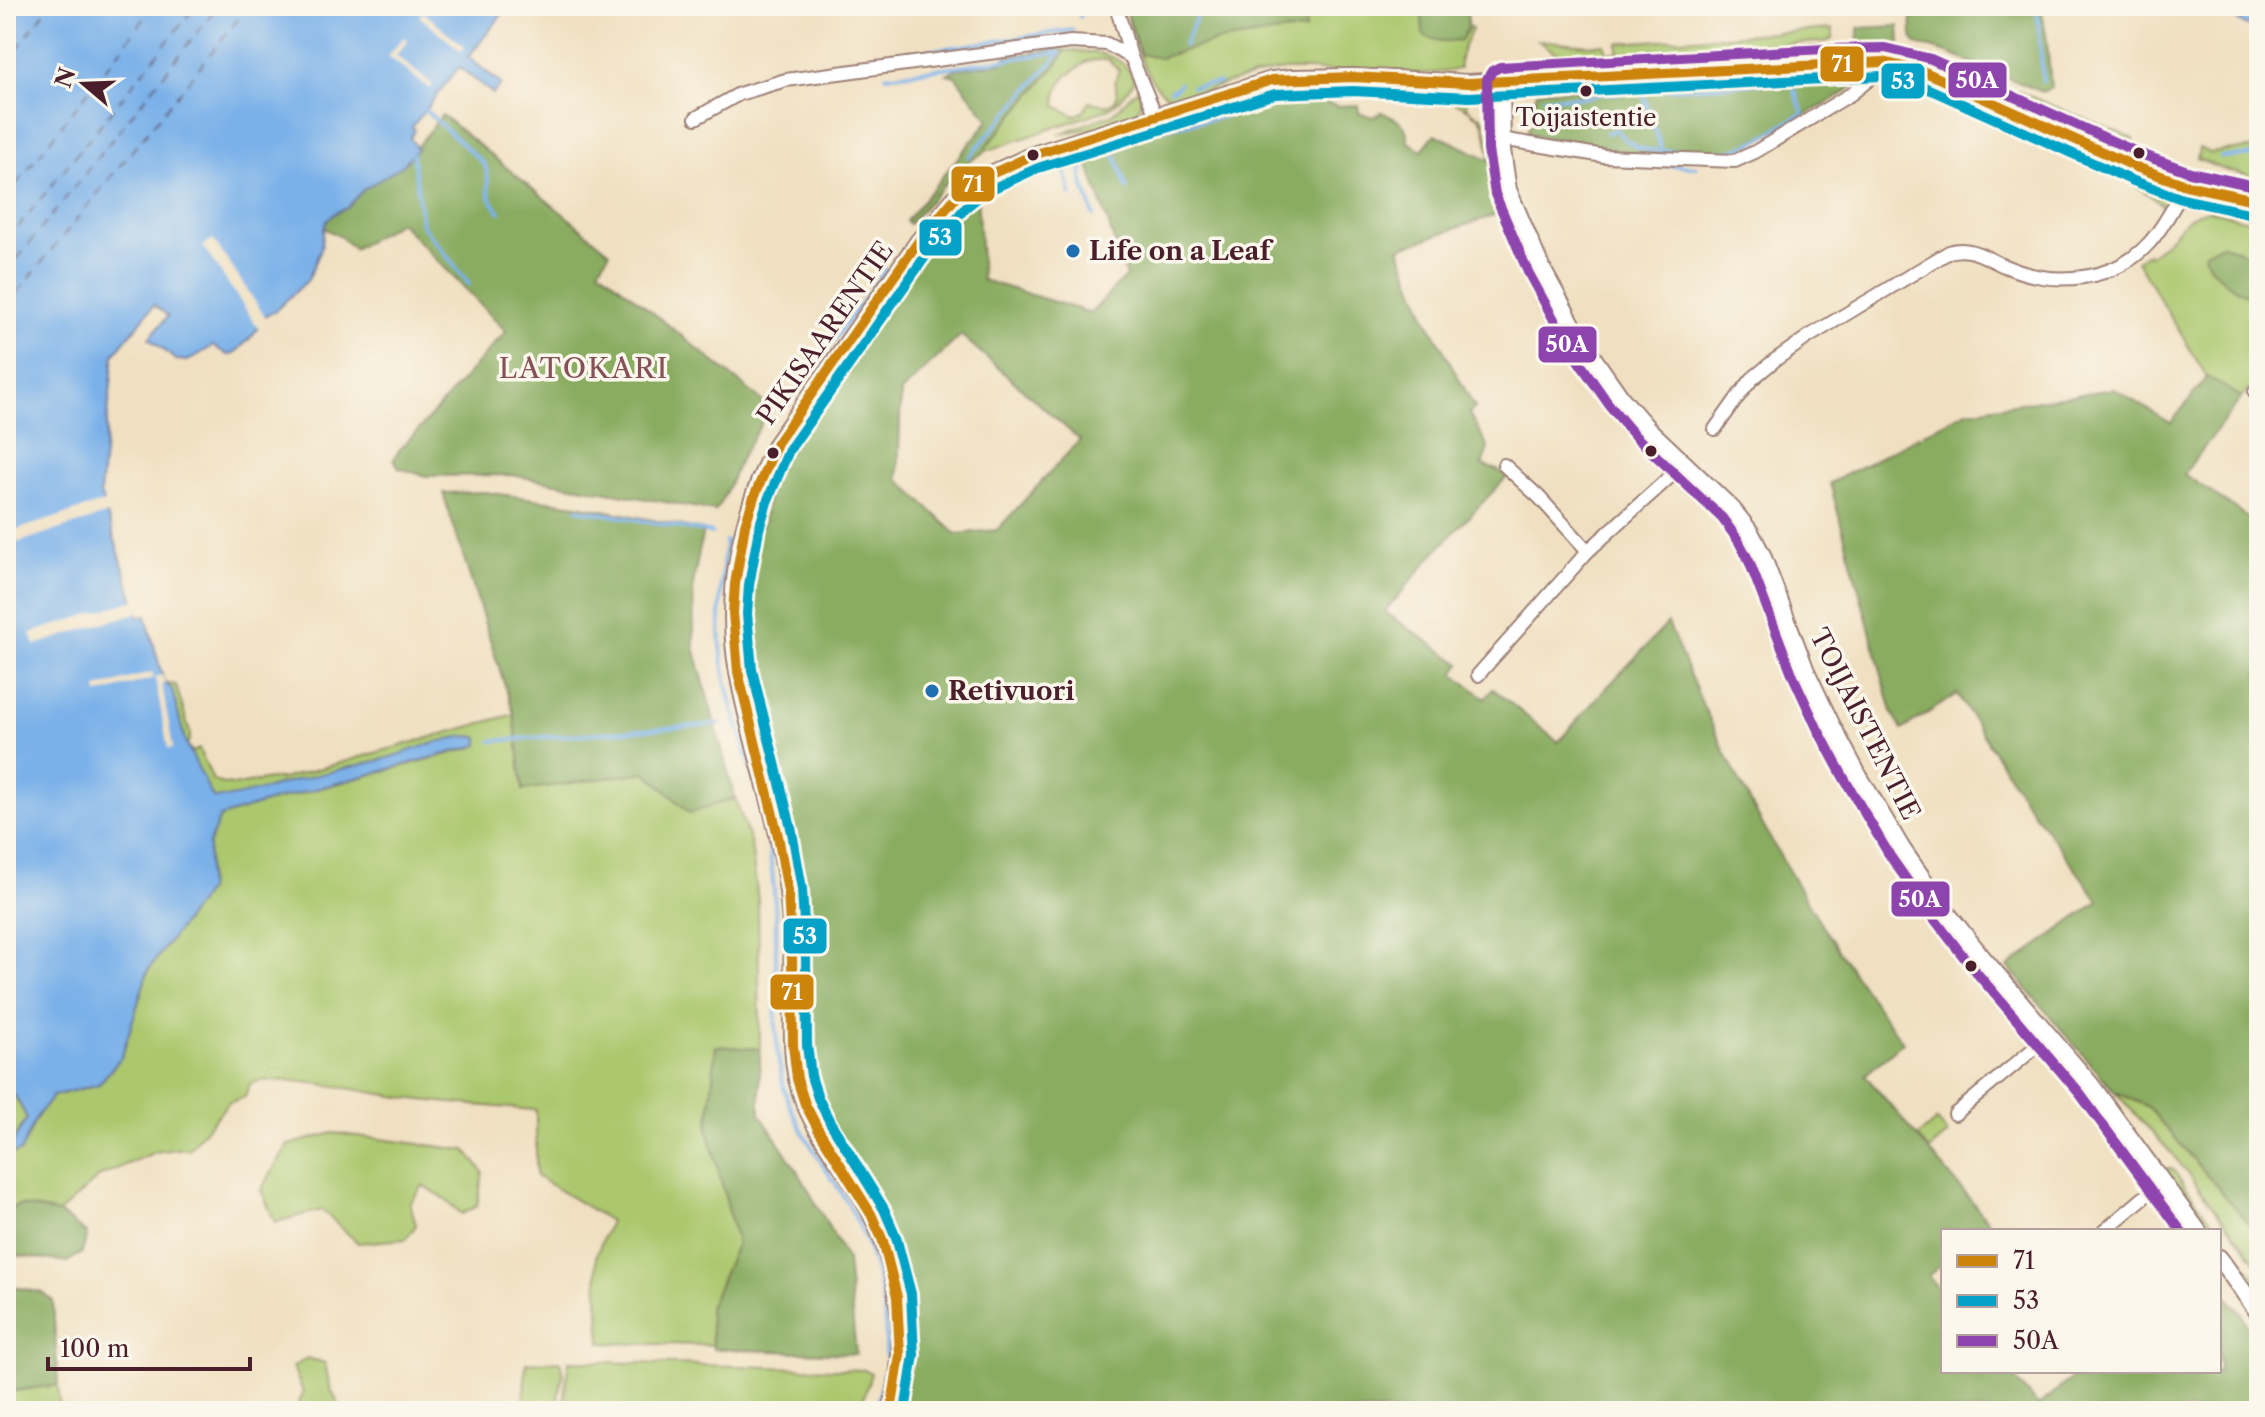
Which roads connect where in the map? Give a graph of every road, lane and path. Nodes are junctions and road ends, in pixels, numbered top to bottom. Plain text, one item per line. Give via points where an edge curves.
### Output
1 (1116, 6) edge
2 (1131, 57) junction
3 (1883, 62) junction
4 (1501, 81) junction
5 (1156, 116) junction
6 (696, 118) dead end
7 (1501, 139) junction
8 (2186, 185) junction
9 (2259, 201) edge
10 (1715, 429) dead end
11 (1684, 464) junction
12 (1504, 465) dead end
13 (1588, 551) junction
14 (1478, 675) dead end
15 (2048, 1037) junction
16 (1955, 1114) dead end
17 (2161, 1183) junction
18 (2106, 1229) edge
19 (2196, 1229) edge
20 (2221, 1261) edge
21 (2259, 1313) edge
22 (891, 1411) edge

1 - 2 street
2 - 5 street
2 - 6 street via 1107,44 1071,42 786,80 739,94
3 - 4 street, PIKISAARENTIE
3 - 7 street via 1851,94 1735,161 1604,156
3 - 8 street, PIKISAARENTIE via 1925,72
4 - 5 street, PIKISAARENTIE via 1292,78
4 - 7 street, TOIJAISTENTIE
5 - 22 street, PIKISAARENTIE via 1033,155 989,173 956,197 918,242 777,443 744,526 735,580 734,647 785,867 798,1085 812,1121 872,1218 893,1272 901,1350
7 - 11 street, TOIJAISTENTIE via 1508,190 1561,307 1621,398
8 - 9 street, PIKISAARENTIE
8 - 10 street via 2139,253 2088,277 2041,277 1965,249 1949,252 1775,360 1752,379
11 - 13 street
11 - 15 street, TOIJAISTENTIE via 1750,532 1831,724 1902,849
12 - 13 street
13 - 14 street
15 - 16 street
15 - 17 street, TOIJAISTENTIE via 2091,1085
17 - 18 street
17 - 19 street, TOIJAISTENTIE
20 - 21 street

